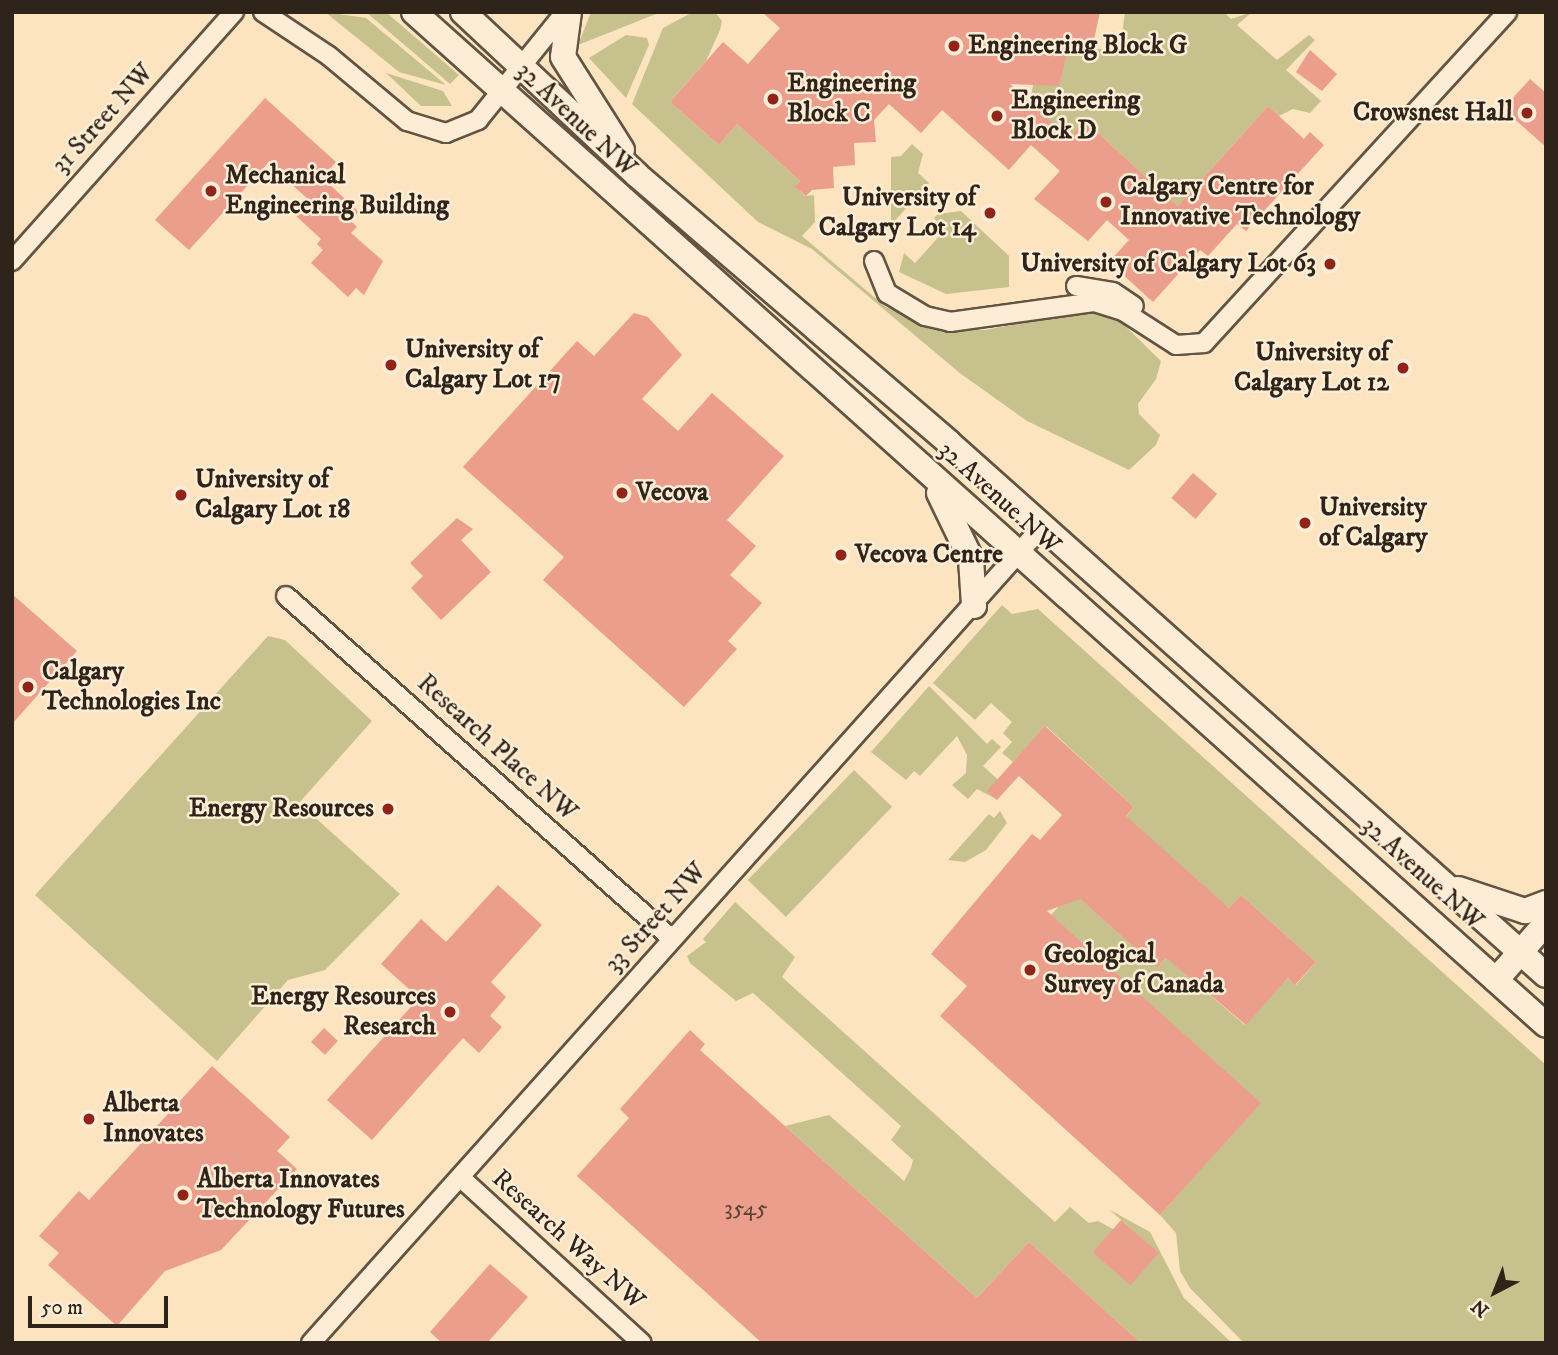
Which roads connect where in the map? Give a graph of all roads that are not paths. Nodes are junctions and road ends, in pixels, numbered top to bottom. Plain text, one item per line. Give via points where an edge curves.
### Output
1 (234, 12) edge
2 (263, 12) edge
3 (414, 12) edge
4 (463, 12) edge
5 (567, 12) edge
6 (1507, 12) edge
7 (519, 65) junction
8 (500, 91) junction
9 (637, 175) junction
10 (12, 261) edge
11 (874, 261) dead end
12 (1076, 286) dead end
13 (1160, 334) junction
14 (928, 474) junction
15 (1041, 528) junction
16 (1018, 556) junction
17 (286, 596) dead end
18 (974, 606) junction
19 (1448, 886) junction
20 (1546, 903) edge
21 (1546, 923) edge
22 (673, 939) junction
23 (1521, 952) junction
24 (1546, 975) edge
25 (1496, 980) junction
26 (1520, 1002) junction
27 (1546, 1025) edge
28 (460, 1177) junction
29 (311, 1343) edge
30 (642, 1343) edge

1 - 10 street, 31 Street NW
2 - 8 street via 424,130 461,130 478,120
3 - 8 main road, 32 Avenue NW
4 - 7 main road, 32 Avenue NW
5 - 7 street
5 - 9 main road via 564,57
6 - 13 street via 1205,343 1176,345
7 - 8 street
7 - 9 main road, 32 Avenue NW
8 - 14 main road, 32 Avenue NW
9 - 15 main road, 32 Avenue NW
11 - 13 street via 887,293 938,319 973,323 1094,302 1124,311
12 - 13 street via 1112,292 1156,325
14 - 16 main road, 32 Avenue NW
14 - 18 main road via 964,537
15 - 16 street, 33 Street NW
15 - 19 main road, 32 Avenue NW
16 - 18 street, 33 Street NW
16 - 25 main road, 32 Avenue NW
17 - 22 street, Research Place NW
18 - 22 street, 33 Street NW
19 - 20 main road via 1525,911
19 - 23 main road, 32 Avenue NW
21 - 23 main road
22 - 28 street, 33 Street NW
23 - 24 main road, 32 Avenue NW
23 - 25 main road
24 - 26 main road
25 - 26 main road, 32 Avenue NW
26 - 27 main road, 32 Avenue NW
28 - 29 street, 33 Street NW
28 - 30 street, Research Way NW

